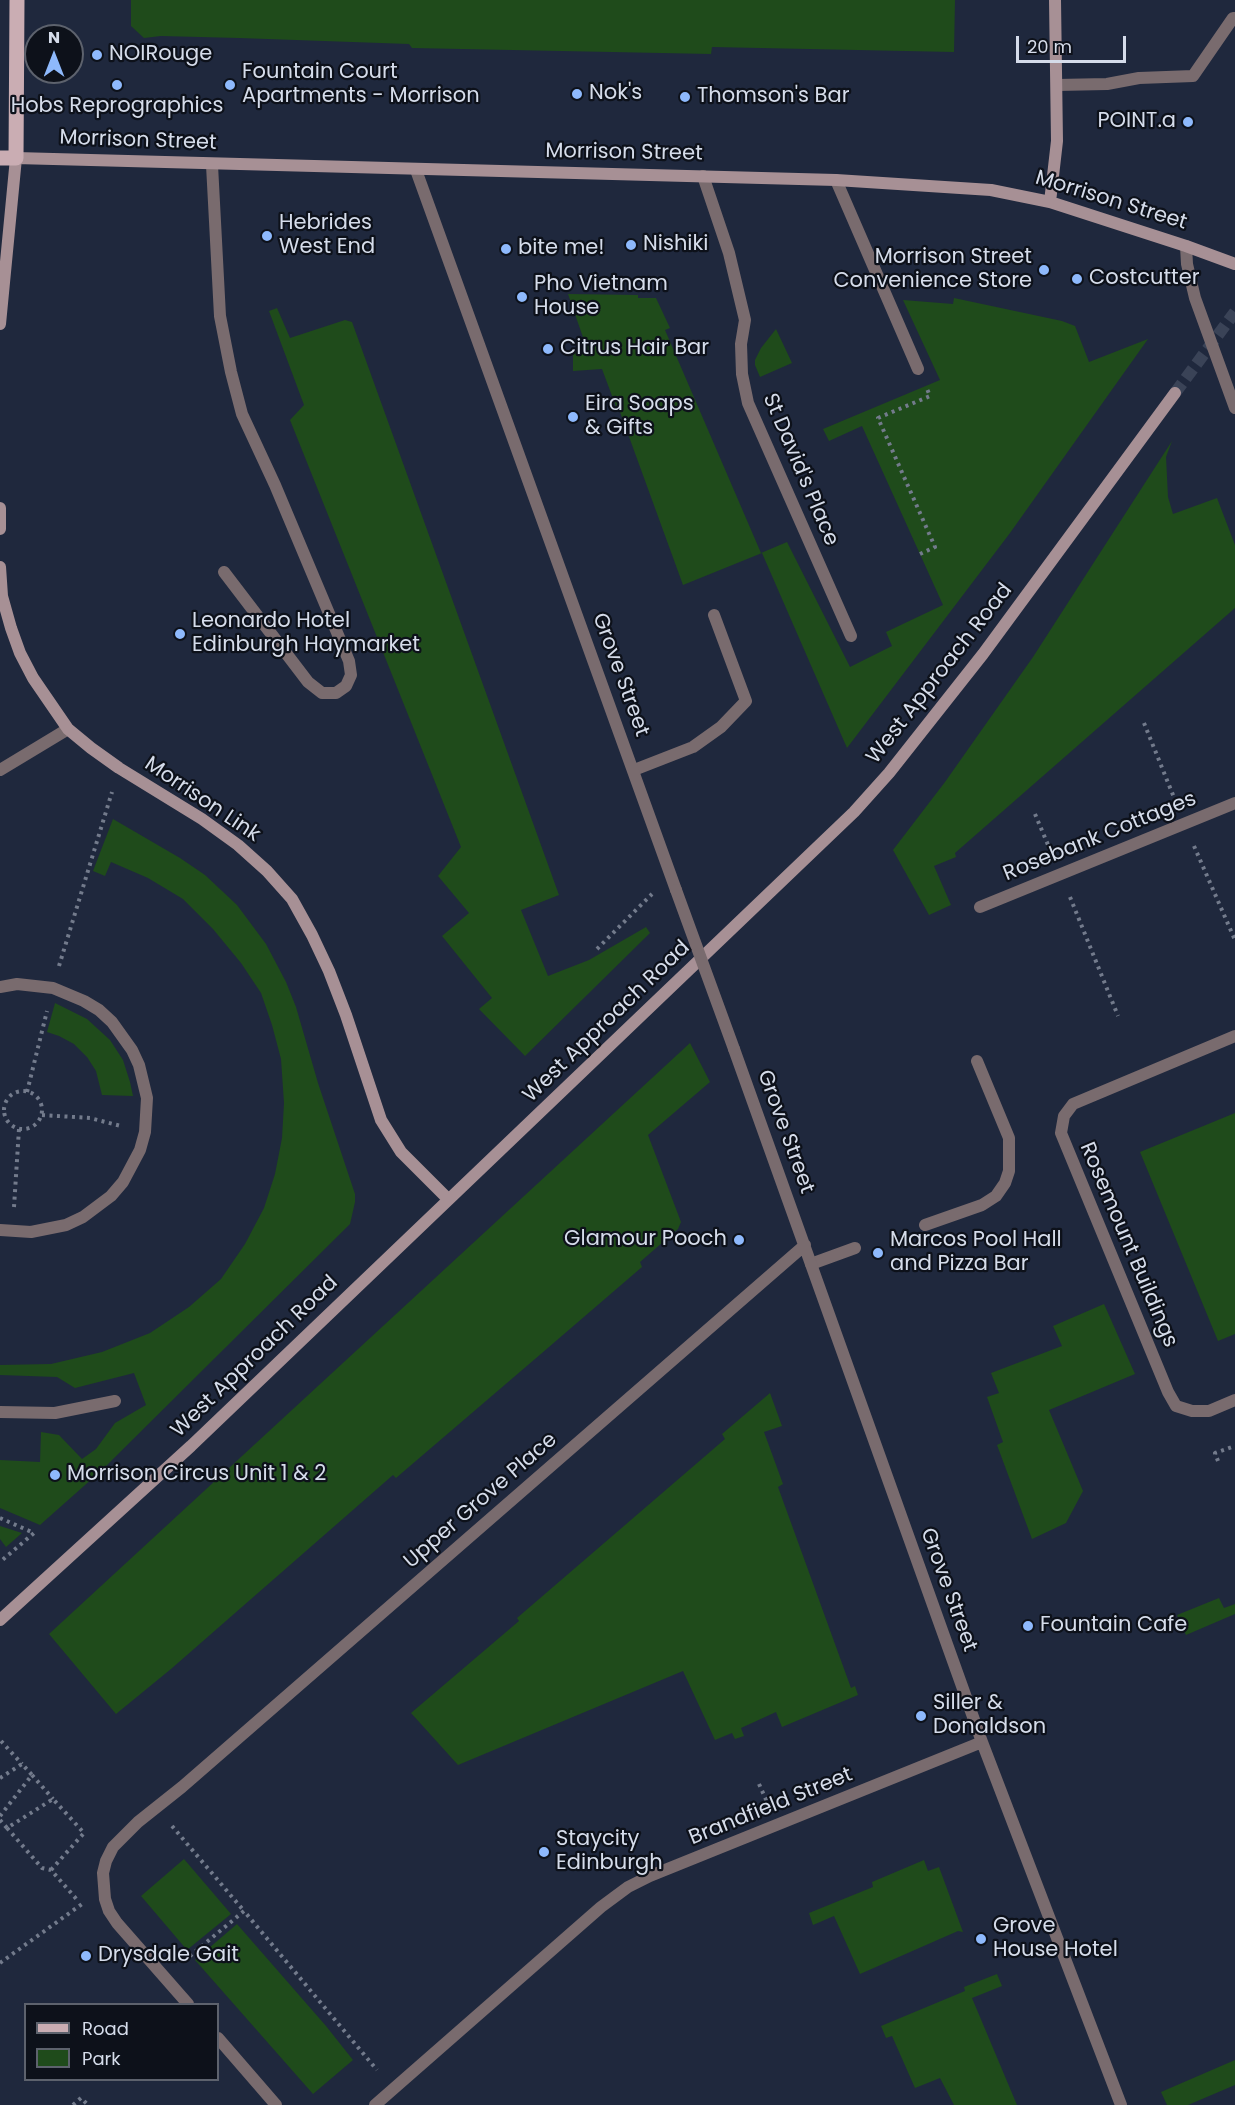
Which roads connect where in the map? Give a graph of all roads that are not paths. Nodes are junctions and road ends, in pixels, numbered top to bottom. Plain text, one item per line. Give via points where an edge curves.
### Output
1 (17, 0) edge
2 (1055, 0) edge
3 (1235, 18) edge
4 (1056, 85) junction
5 (0, 158) edge
6 (16, 159) junction
7 (212, 165) junction
8 (416, 170) junction
9 (703, 176) junction
10 (836, 180) junction
11 (1050, 202) junction
12 (1186, 246) junction
13 (1235, 264) edge
14 (0, 324) edge
15 (918, 369) road end
16 (1175, 393) tunnel mouth
17 (1235, 408) edge
18 (0, 508) edge
19 (0, 529) edge
20 (0, 567) edge
21 (224, 572) dead end
22 (714, 615) dead end
23 (851, 636) dead end
24 (68, 729) junction
25 (0, 770) edge
26 (634, 770) junction
27 (1235, 803) edge
28 (980, 907) dead end
29 (0, 987) edge
30 (1235, 1036) edge
31 (977, 1061) dead end
32 (448, 1199) junction
33 (925, 1225) dead end
34 (0, 1230) edge
35 (805, 1245) junction
36 (855, 1248) dead end
37 (812, 1264) junction
38 (1235, 1400) edge
39 (115, 1401) dead end
40 (0, 1412) edge
41 (0, 1620) edge
42 (982, 1742) junction
43 (187, 2003) edge
44 (219, 2039) edge
45 (276, 2105) edge
46 (375, 2105) edge
47 (1121, 2105) edge

1 - 6 main road
2 - 4 street
3 - 4 street via 1193,76
4 - 11 street via 1056,151
5 - 6 main road, Morrison Street
6 - 7 street, Morrison Street
6 - 14 street
7 - 8 street, Morrison Street
7 - 21 street via 220,316 231,372 242,414 349,661 351,675 346,686 336,693 322,693 308,682
8 - 9 street, Morrison Street
8 - 26 street, Grove Street
9 - 10 street, Morrison Street
9 - 23 street, St David's Place via 729,253 745,320 742,374 748,403
10 - 11 street, Morrison Street via 991,190
10 - 15 street
11 - 12 street, Morrison Street
12 - 13 street, Morrison Street
12 - 17 street via 1196,298
16 - 32 street, West Approach Road via 983,654 854,812
18 - 19 street
20 - 24 street, Morrison Link via 2,596 20,653
22 - 26 street via 746,701 721,727 693,747
24 - 25 street
24 - 32 street, Morrison Link via 119,768 221,832 281,885 301,914 329,971 384,1126 402,1152
26 - 35 street, Grove Street, bridge
27 - 28 street, Rosebank Cottages
29 - 34 street via 17,984 53,988 84,1001 112,1022 139,1065 147,1098 145,1132 133,1166 98,1207 66,1225 40,1231
30 - 38 street, Rosemount Buildings via 1073,1104 1064,1116 1061,1133 1176,1406 1192,1412 1209,1411
31 - 33 street via 1009,1138 1009,1171 996,1196 982,1205
32 - 41 street, West Approach Road via 191,1446
35 - 37 street, Grove Street
35 - 43 street, Upper Grove Place via 113,1847 103,1873 105,1899 117,1923
36 - 37 street
37 - 42 street, Grove Street
39 - 40 street via 55,1413
42 - 46 street, Brandfield Street via 650,1876 612,1898
42 - 47 street, Grove Street
44 - 45 street

